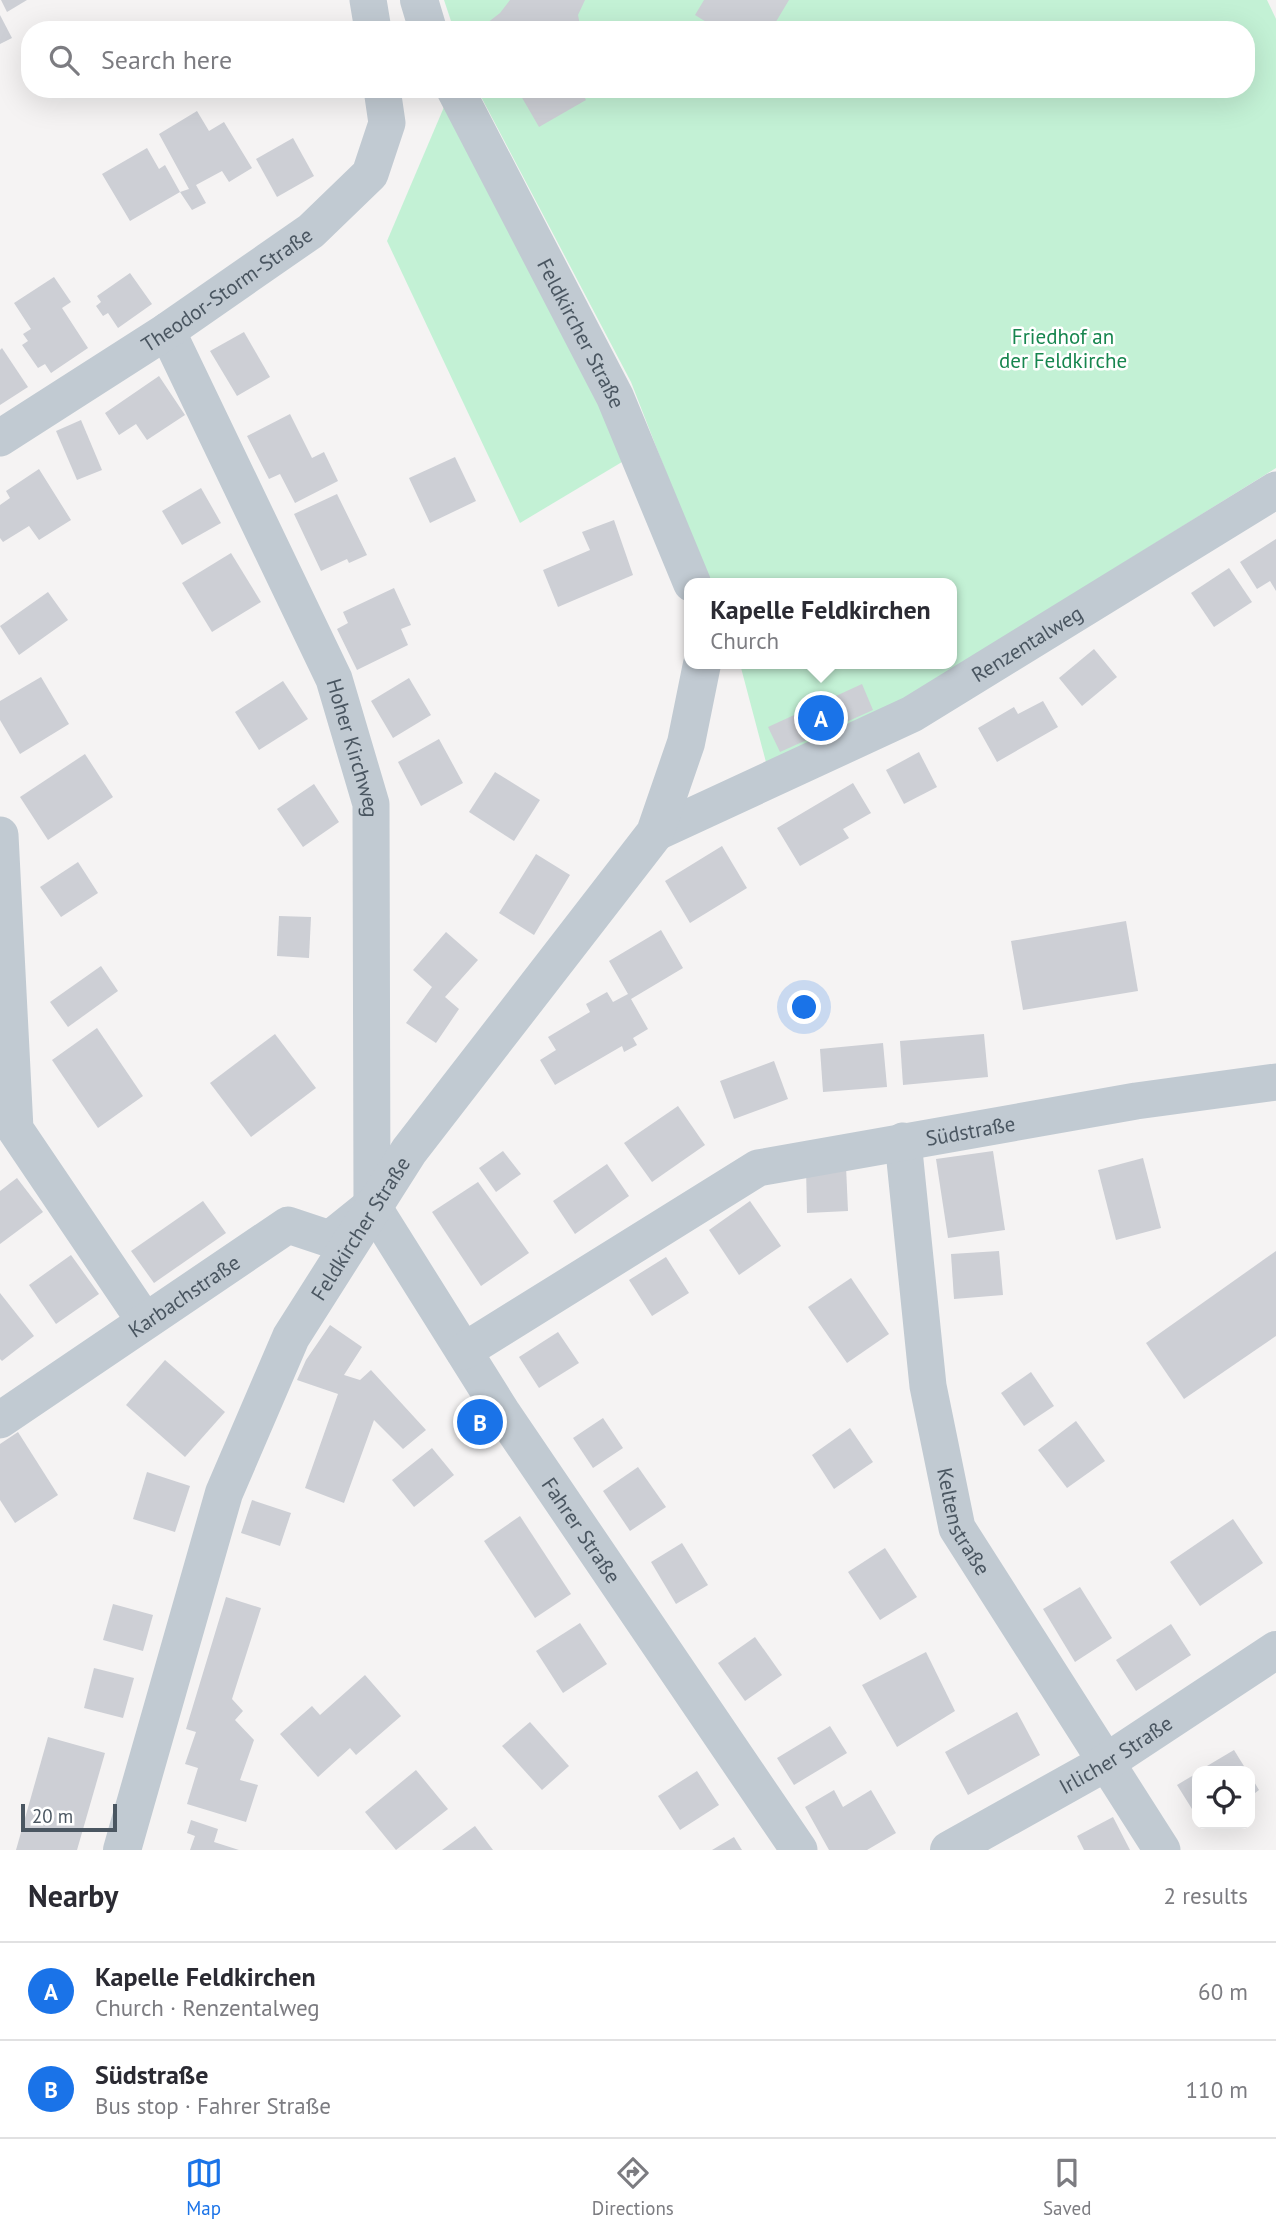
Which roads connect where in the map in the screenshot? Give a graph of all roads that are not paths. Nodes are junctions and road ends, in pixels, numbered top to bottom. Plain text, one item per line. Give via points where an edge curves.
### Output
1 (368, 0) edge
2 (419, 0) edge
3 (372, 21) edge
4 (425, 21) edge
5 (383, 98) edge
6 (460, 98) edge
7 (167, 331) junction
8 (0, 438) edge
9 (1276, 490) edge
10 (690, 578) edge
11 (701, 669) edge
12 (655, 833) junction
13 (0, 835) edge
14 (1276, 1082) edge
15 (903, 1141) junction
16 (372, 1205) junction
17 (144, 1320) junction
18 (464, 1351) junction
19 (0, 1420) edge
20 (1276, 1650) edge
21 (1105, 1763) junction
22 (122, 1850) edge
23 (799, 1850) edge
24 (949, 1850) edge
25 (1162, 1850) edge

1 - 3 street
2 - 4 street
5 - 7 street, Theodor-Storm-Straße via 387,123 370,174 311,231
6 - 10 street, Feldkircher Straße via 615,397
7 - 8 street, Theodor-Storm-Straße
7 - 16 street, Hoher Kirchweg via 334,679 370,804
9 - 12 street, Renzentalweg via 912,714
11 - 12 street, Feldkircher Straße via 686,743
12 - 16 street, Feldkircher Straße
13 - 17 street via 15,1129
14 - 15 street, Südstraße
15 - 18 street, Südstraße via 758,1168
15 - 21 street, Keltenstraße via 928,1386 957,1528
16 - 17 street, Karbachstraße via 330,1239 288,1225
16 - 18 street, Fahrer Straße
16 - 22 street, Feldkircher Straße via 291,1337 224,1493
17 - 19 street, Karbachstraße
18 - 23 street, Fahrer Straße
20 - 21 street, Irlicher Straße
21 - 24 street, Irlicher Straße
21 - 25 street, Keltenstraße

